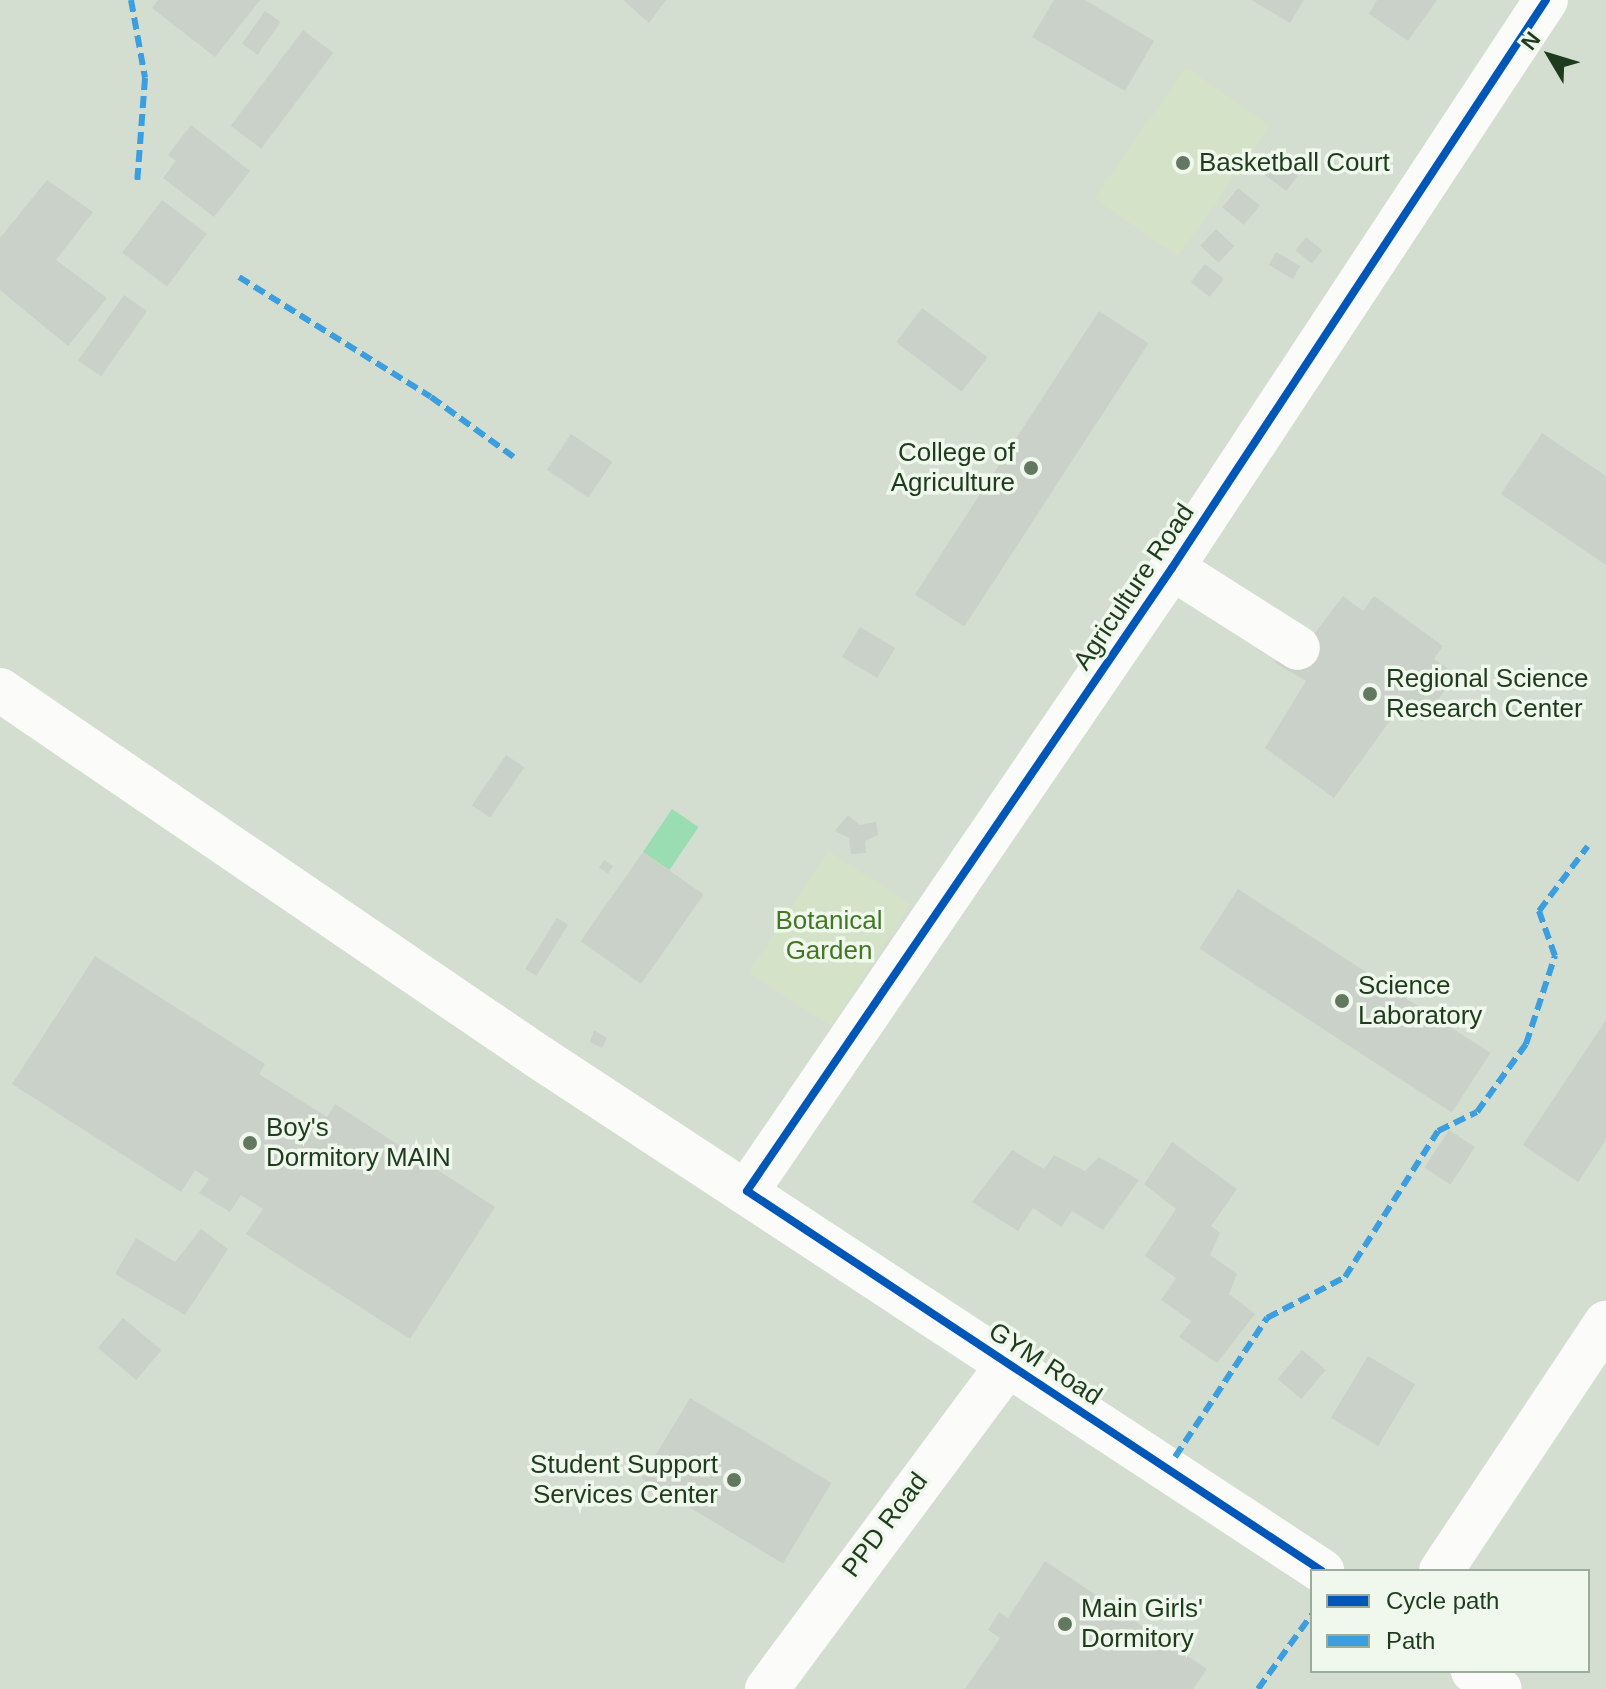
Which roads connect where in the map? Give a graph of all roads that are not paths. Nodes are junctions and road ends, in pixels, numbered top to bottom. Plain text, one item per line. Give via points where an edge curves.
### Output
1 (1546, 0) edge
2 (1172, 568) junction
3 (1298, 648) dead end
4 (0, 690) edge
5 (747, 1191) junction
6 (1606, 1323) edge
7 (1008, 1364) junction
8 (1319, 1569) edge
9 (1442, 1569) edge
10 (1476, 1673) edge
11 (767, 1689) edge
12 (1500, 1689) edge

1 - 2 street, Agriculture Road
2 - 3 street
2 - 5 street, Agriculture Road
4 - 5 street, GYM Road
5 - 7 street, GYM Road
6 - 9 street
7 - 8 street, GYM Road
7 - 11 street, PPD Road
10 - 12 street

